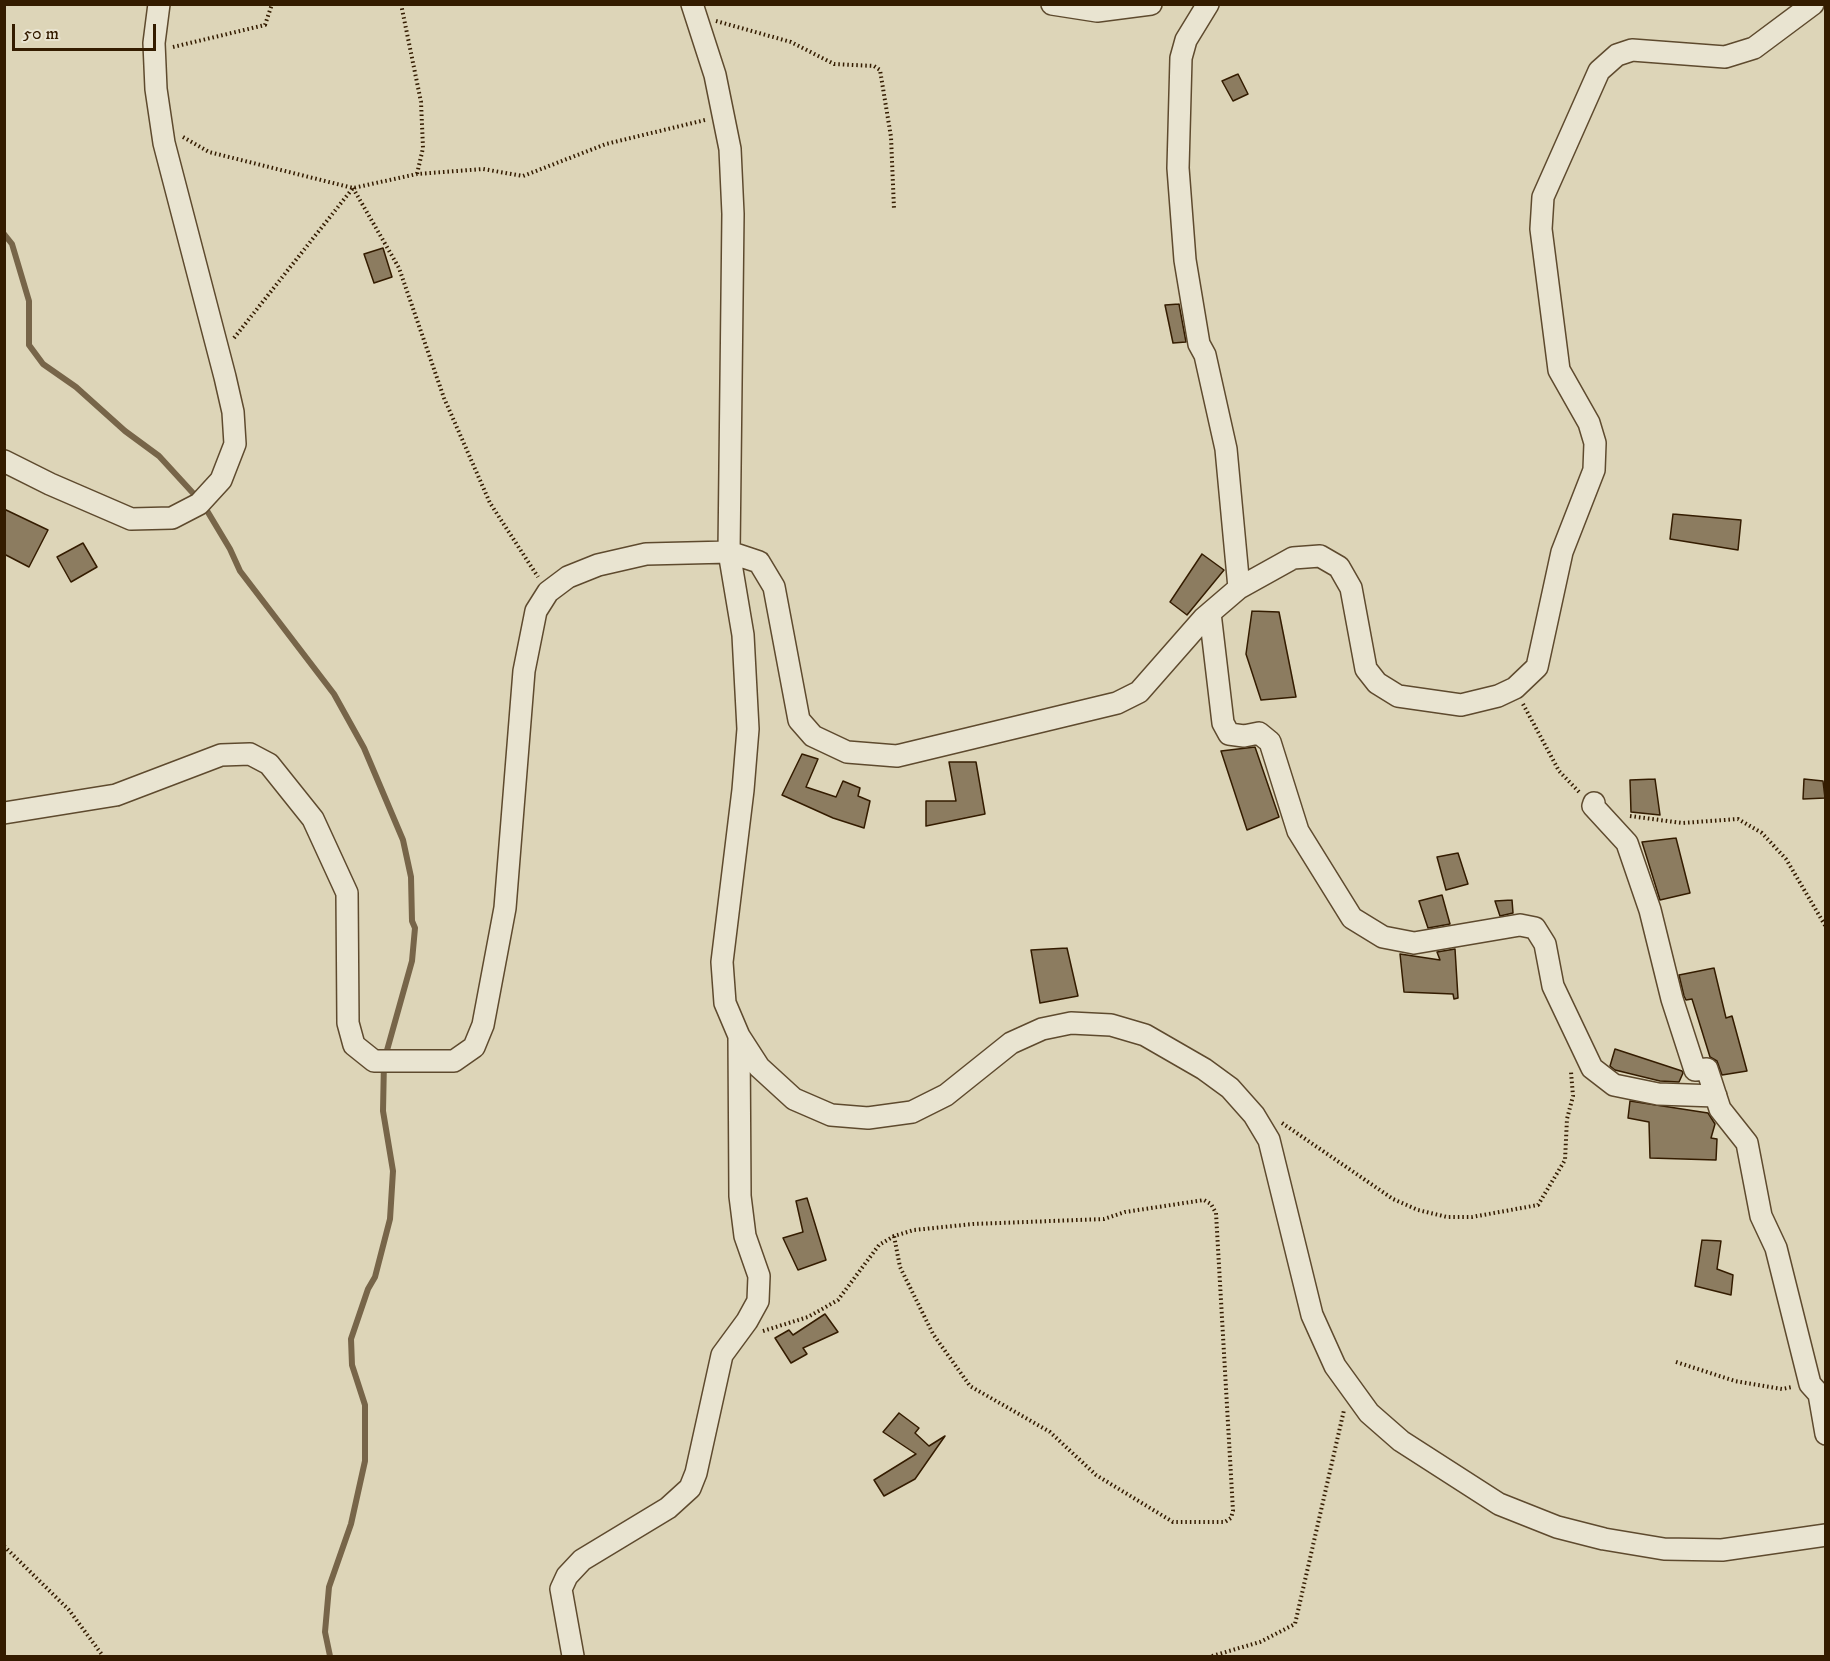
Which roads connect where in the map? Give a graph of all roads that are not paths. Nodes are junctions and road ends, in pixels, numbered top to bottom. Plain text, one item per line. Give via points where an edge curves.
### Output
1 (159, 4) edge
2 (1052, 4) edge
3 (1151, 4) edge
4 (1208, 4) edge
5 (1813, 4) edge
6 (695, 11) edge
7 (4, 461) edge
8 (729, 552) junction
9 (1239, 588) junction
10 (1210, 613) junction
11 (1594, 803) road end
12 (4, 813) edge
13 (739, 1036) junction
14 (1716, 1096) junction
15 (1826, 1434) edge
16 (1826, 1535) edge
17 (573, 1656) edge

1 - 7 street via 155,51 161,123 233,412 235,444 221,480 204,498 172,518 131,519
2 - 3 street via 1097,11
4 - 9 street via 1186,40 1181,58 1178,168 1185,260 1226,449
5 - 9 street via 1754,48 1725,57 1632,50 1617,55 1599,71 1543,197 1541,229 1559,370 1589,423 1594,470 1562,552 1537,667 1515,688 1461,705 1398,696 1377,683 1366,669 1352,588 1339,567 1320,556 1293,558
6 - 8 street via 730,149 733,214
8 - 10 street via 759,562 774,587 799,720 813,736 847,752 897,756 1117,703 1139,692
8 - 12 street via 646,554 598,565 568,577 548,592 536,611 524,671 505,908 483,1025 474,1047 454,1061 374,1061 354,1045 348,1023 347,893 313,819 269,764 250,754 220,755 116,795
8 - 13 street via 743,635 748,729 722,962 725,1003
9 - 10 street
10 - 14 street via 1223,723 1229,734 1259,734 1270,742 1298,831 1352,918 1383,937 1414,943 1521,925 1535,928 1545,944 1553,986 1592,1068 1614,1085 1658,1094
11 - 14 street via 1627,843 1695,1070 1707,1069
13 - 16 street via 759,1067 794,1099 831,1115 868,1118 912,1112 946,1095 1011,1043 1042,1029 1071,1023 1111,1025 1145,1035 1230,1088 1254,1115 1269,1140 1312,1315 1335,1366 1369,1413 1401,1441 1499,1504 1557,1527 1604,1539 1664,1549 1722,1550
13 - 17 street via 740,1196 745,1236 759,1276 758,1301 722,1355 690,1488 668,1508 582,1560 567,1576 561,1589
14 - 15 street via 1720,1109 1747,1143 1761,1216 1776,1248 1810,1384 1819,1394

